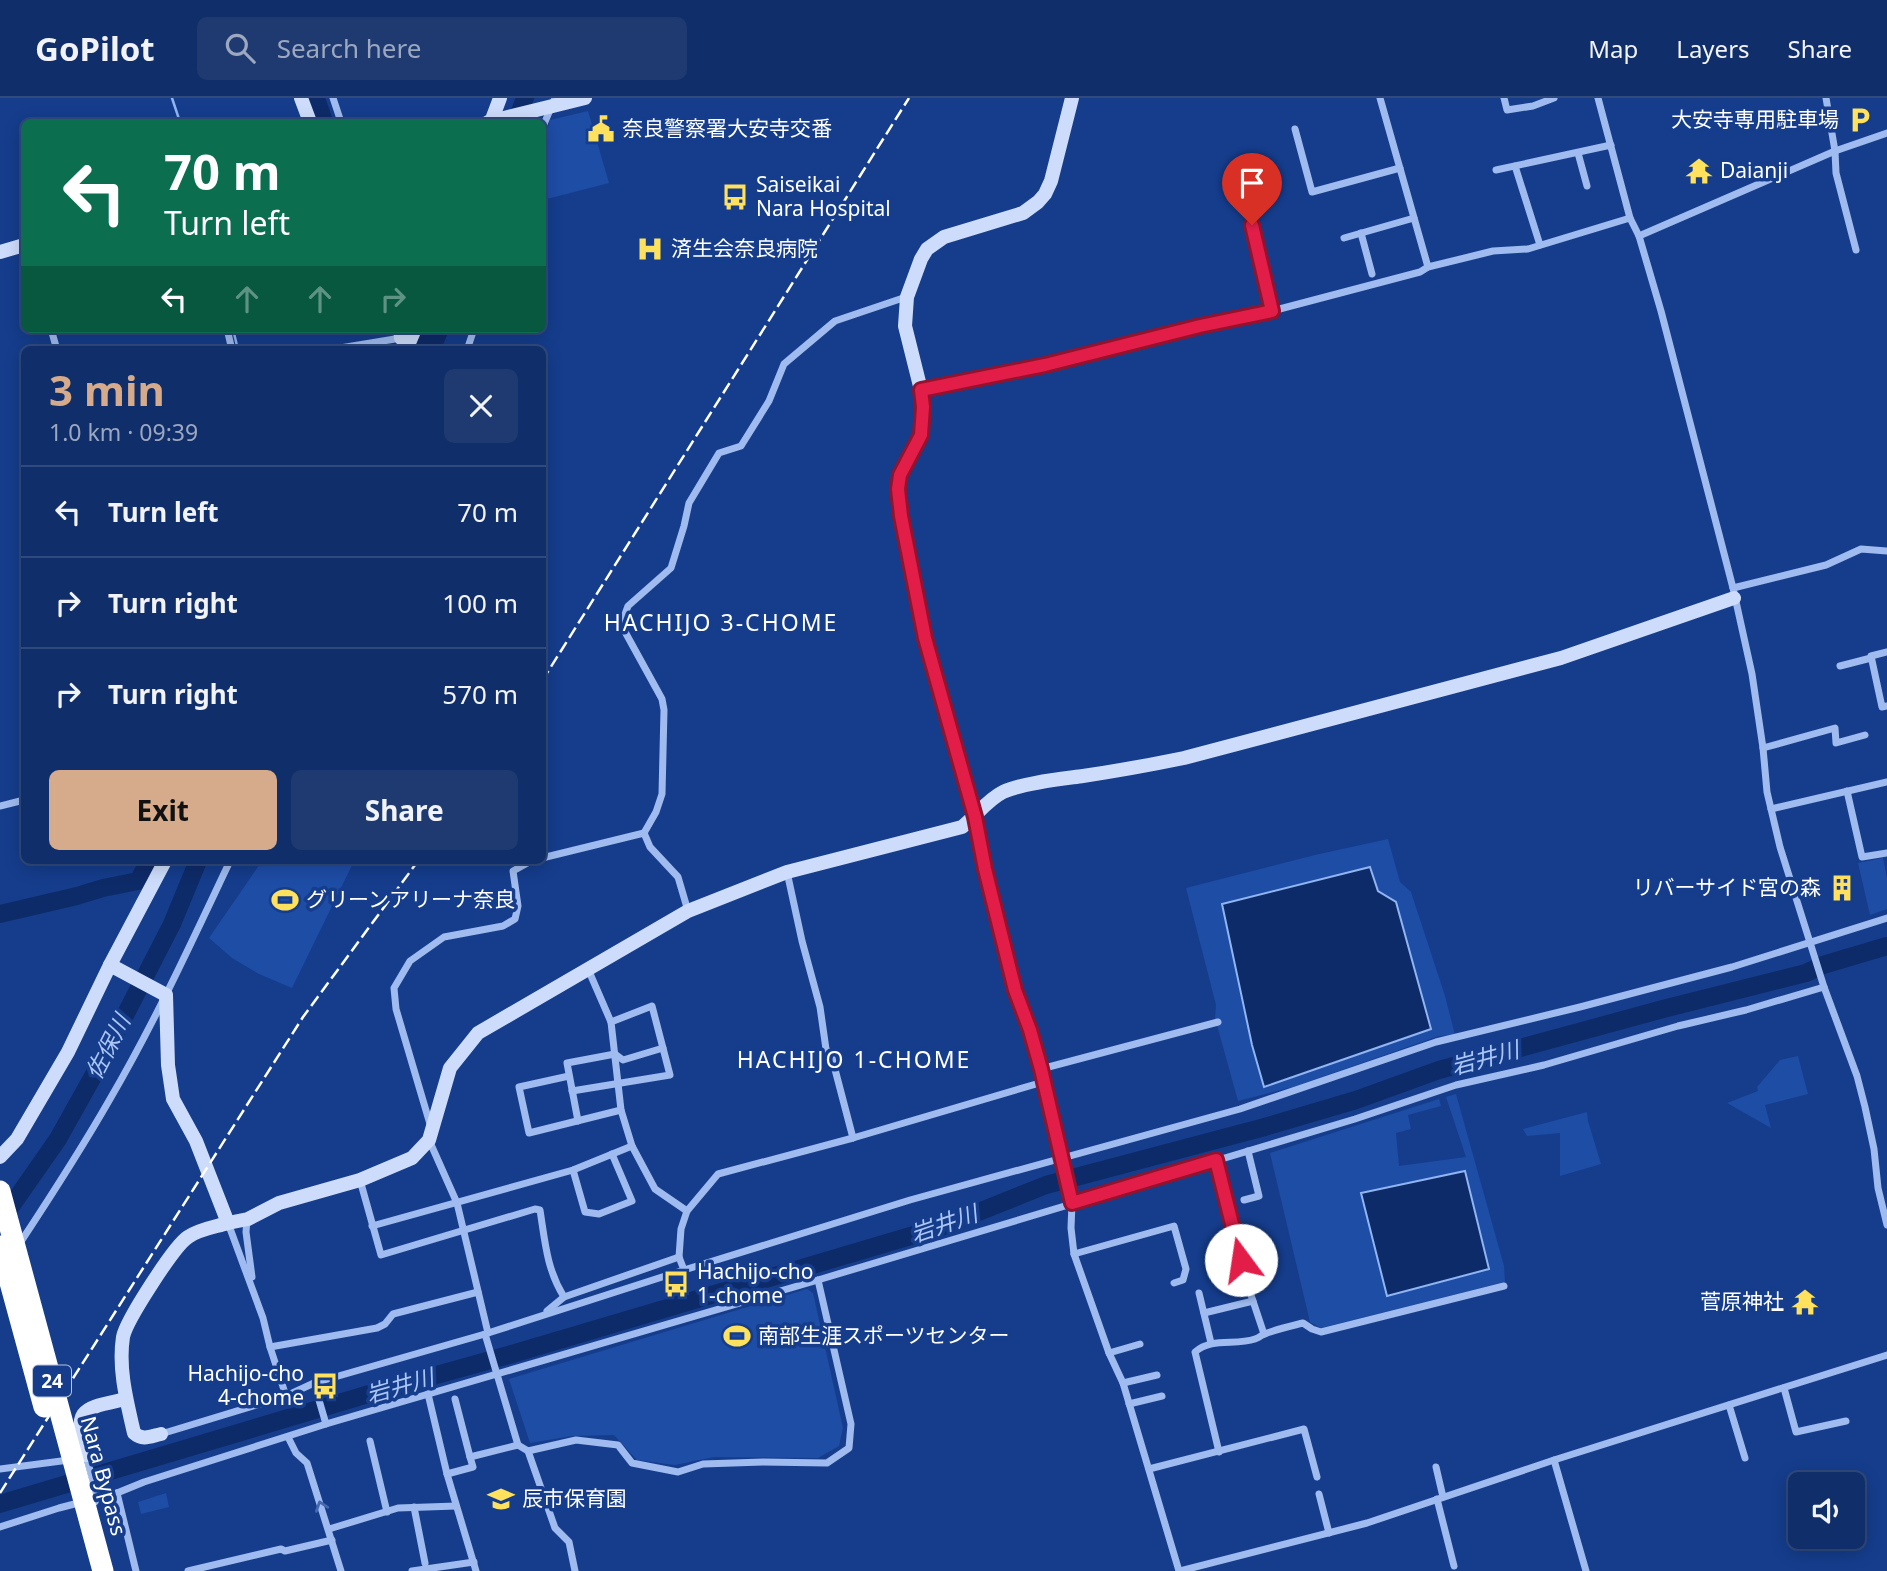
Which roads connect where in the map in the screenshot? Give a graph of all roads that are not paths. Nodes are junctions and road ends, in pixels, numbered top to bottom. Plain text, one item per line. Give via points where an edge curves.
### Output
1 (301, 98) edge
2 (333, 98) edge
3 (500, 98) edge
4 (585, 98) edge
5 (1072, 98) edge
6 (1380, 98) edge
7 (1504, 98) edge
8 (1554, 98) edge
9 (1598, 98) edge
10 (1826, 98) edge
11 (550, 105) edge
12 (309, 119) edge
13 (340, 119) edge
14 (493, 119) edge
15 (502, 119) edge
16 (1295, 129) dead end
17 (1887, 133) edge
18 (1611, 145) junction
19 (1835, 151) junction
20 (1578, 153) junction
21 (1515, 166) junction
22 (1400, 168) junction
23 (1496, 170) dead end
24 (1587, 186) dead end
25 (1414, 218) junction
26 (1630, 218) junction
27 (1252, 225) dead end
28 (1362, 233) junction
29 (1639, 236) junction
30 (1344, 238) dead end
31 (1540, 245) junction
32 (21, 247) edge
33 (1856, 250) dead end
34 (0, 252) edge
35 (1428, 267) junction
36 (1372, 274) dead end
37 (907, 297) junction
38 (1272, 311) junction
39 (403, 340) edge
40 (358, 346) edge
41 (921, 390) junction
42 (1887, 552) edge
43 (1734, 593) junction
44 (1887, 652) edge
45 (1871, 658) junction
46 (1840, 666) dead end
47 (1887, 706) edge
48 (1865, 735) dead end
49 (1763, 748) junction
50 (1887, 782) edge
51 (1847, 791) junction
52 (21, 801) edge
53 (0, 806) edge
54 (1771, 809) junction
55 (975, 817) junction
56 (644, 833) junction
57 (1887, 853) edge
58 (546, 857) edge
59 (163, 864) edge
60 (229, 864) edge
61 (526, 864) edge
62 (787, 872) junction
63 (688, 911) junction
64 (1887, 918) edge
65 (1810, 946) junction
66 (111, 965) junction
67 (588, 969) junction
68 (1823, 985) junction
69 (165, 995) junction
70 (611, 1022) junction
71 (1219, 1022) dead end
72 (663, 1048) junction
73 (615, 1054) junction
74 (1041, 1069) junction
75 (569, 1076) junction
76 (1043, 1082) junction
77 (618, 1084) junction
78 (572, 1091) junction
79 (621, 1110) junction
80 (579, 1121) junction
81 (431, 1135) junction
82 (853, 1138) junction
83 (632, 1146) junction
84 (1, 1151) edge
85 (1248, 1151) junction
86 (612, 1154) junction
87 (1216, 1160) junction
88 (1062, 1162) junction
89 (573, 1170) junction
90 (360, 1180) junction
91 (0, 1191) edge
92 (1071, 1200) junction
93 (1244, 1200) dead end
94 (457, 1203) junction
95 (687, 1211) junction
96 (248, 1219) junction
97 (228, 1223) junction
98 (1887, 1225) edge
99 (372, 1226) junction
100 (464, 1230) junction
101 (0, 1246) edge
102 (1074, 1254) junction
103 (679, 1257) junction
104 (684, 1270) junction
105 (0, 1273) edge
106 (818, 1280) junction
107 (1174, 1283) dead end
108 (1504, 1286) dead end
109 (254, 1291) junction
110 (478, 1292) junction
111 (1199, 1293) dead end
112 (564, 1297) junction
113 (1253, 1301) junction
114 (1204, 1313) junction
115 (541, 1316) junction
116 (1265, 1334) junction
117 (486, 1335) junction
118 (1211, 1343) junction
119 (1140, 1344) dead end
120 (270, 1347) junction
121 (1109, 1353) junction
122 (1887, 1355) edge
123 (497, 1371) junction
124 (1157, 1376) dead end
125 (1123, 1383) junction
126 (315, 1386) junction
127 (1784, 1388) junction
128 (428, 1394) junction
129 (286, 1396) junction
130 (1162, 1396) dead end
131 (126, 1399) junction
132 (455, 1399) dead end
133 (1129, 1404) junction
134 (1729, 1405) junction
135 (325, 1421) junction
136 (1846, 1421) dead end
137 (161, 1434) joint
138 (288, 1437) junction
139 (370, 1441) dead end
140 (518, 1445) junction
141 (528, 1451) junction
142 (1219, 1452) junction
143 (470, 1457) junction
144 (86, 1458) junction
145 (1745, 1458) dead end
146 (1554, 1460) junction
147 (1436, 1467) dead end
148 (0, 1469) edge
149 (1149, 1469) junction
150 (447, 1474) junction
151 (1317, 1477) dead end
152 (117, 1493) junction
153 (1319, 1494) dead end
154 (96, 1496) junction
155 (1440, 1498) junction
156 (456, 1506) junction
157 (414, 1507) junction
158 (387, 1512) junction
159 (0, 1527) edge
160 (329, 1529) junction
161 (1329, 1533) junction
162 (332, 1540) junction
163 (474, 1562) junction
164 (425, 1563) dead end
165 (1454, 1566) dead end
166 (88, 1571) edge
167 (103, 1571) edge
168 (136, 1571) edge
169 (188, 1571) edge
170 (341, 1571) edge
171 (412, 1571) edge
172 (476, 1571) edge
173 (575, 1571) edge
174 (1180, 1571) edge
175 (1586, 1571) edge

1 - 12 street
2 - 13 street
3 - 14 street
4 - 11 street
5 - 37 street via 1045,194 1023,213 935,242 921,259
6 - 22 street
7 - 8 street via 1507,110
9 - 18 street
10 - 19 street
11 - 15 street
16 - 22 street via 1311,192
17 - 19 street
18 - 20 street
18 - 26 street
19 - 29 street
19 - 33 street via 1836,173
20 - 21 street
20 - 24 street
21 - 23 street
21 - 31 street
22 - 25 street
25 - 28 street
25 - 35 street
26 - 29 street
26 - 31 street
27 - 38 street
28 - 30 street
28 - 36 street
29 - 43 street
31 - 35 street
32 - 34 street
35 - 38 street
37 - 41 street via 905,326
37 - 56 street via 835,320 785,364 741,446 719,453 689,503 671,568 628,606 624,630 664,710 662,793
38 - 41 street
39 - 40 street
41 - 55 street via 921,435 900,475 901,516 925,638
42 - 43 street via 1861,549 1826,565
43 - 49 street
43 - 55 street via 1561,658 1184,758 1004,792
44 - 45 street
45 - 46 street
45 - 47 street via 1882,707
48 - 49 street via 1836,743 1835,728
49 - 54 street
50 - 51 street
51 - 54 street
51 - 57 street via 1861,857
52 - 53 street
54 - 65 street
55 - 62 street via 962,827
55 - 74 street via 1015,990
56 - 58 street
56 - 63 street via 650,847 678,877
59 - 66 street
60 - 69 street
61 - 81 street via 513,871 518,906 514,919 503,926 444,937 410,961 394,988
62 - 63 street
62 - 82 street via 826,1048
63 - 67 street
64 - 65 street
65 - 68 street
65 - 88 street via 1436,1042 1240,1109
66 - 69 street
66 - 84 street via 68,1052 17,1139
67 - 70 street
67 - 81 street via 478,1033 450,1068
68 - 85 street via 1544,1065 1455,1085
68 - 98 street via 1857,1076
69 - 97 street via 173,1099 196,1141
69 - 105 street via 112,1097
70 - 72 street via 652,1006
70 - 73 street
71 - 74 street
72 - 73 street via 623,1060
72 - 77 street via 670,1075
73 - 75 street via 567,1063
73 - 77 street
74 - 76 street
75 - 78 street
75 - 80 street via 519,1087 526,1122 529,1133
76 - 82 street
76 - 88 street
77 - 78 street
77 - 79 street
78 - 80 street
79 - 80 street
79 - 83 street
81 - 90 street via 412,1158
81 - 94 street
82 - 95 street via 718,1174
83 - 86 street
83 - 95 street via 655,1189
85 - 87 street
85 - 93 street via 1259,1196
86 - 89 street
86 - 89 street via 632,1201 599,1214 585,1212
87 - 92 street
87 - 113 street
88 - 92 street
88 - 104 street via 910,1200
89 - 94 street
90 - 96 street via 279,1203
90 - 99 street
91 - 167 highway, Nara Bypass / 24, bridge
92 - 102 street
92 - 106 street
94 - 99 street
94 - 100 street
95 - 103 street
96 - 97 street
96 - 109 street
97 - 109 street
97 - 131 street via 187,1238 168,1259 136,1311 124,1333 121,1355
99 - 100 street via 381,1255
100 - 110 street
100 - 112 street via 540,1210 549,1265
101 - 166 highway, Nara Bypass / 24, bridge
102 - 107 street via 1174,1226 1186,1269 1183,1280
102 - 121 street
103 - 104 street
103 - 112 street
104 - 115 street
106 - 123 street
106 - 141 street via 851,1424 849,1448 827,1463 703,1464 678,1472 632,1463 618,1445 576,1440
108 - 116 street via 1321,1332 1303,1323
109 - 120 street
110 - 117 street
110 - 120 street via 393,1314 377,1328
111 - 114 street
112 - 115 street
113 - 114 street
113 - 116 street
114 - 118 street
115 - 117 street
116 - 118 street via 1241,1342
117 - 123 street
117 - 126 street
118 - 142 street via 1195,1352
119 - 121 street
120 - 129 street
121 - 125 street
122 - 127 street
123 - 128 street
123 - 140 street
124 - 125 street
125 - 133 street
126 - 129 street
126 - 135 street
127 - 134 street
127 - 136 street via 1796,1433
128 - 135 street
128 - 150 street
129 - 137 street
130 - 133 street
131 - 137 street via 138,1437
131 - 144 street via 85,1413 80,1432
132 - 143 street
133 - 149 street
134 - 145 street
134 - 146 street
135 - 138 street
138 - 152 street
160 -> 138 street via 307,1463
139 - 158 street
140 - 141 street
140 - 143 street
141 - 173 street via 555,1528 569,1542
142 - 149 street
142 - 151 street via 1304,1429
143 - 150 street via 472,1467
144 - 148 street
144 - 154 street
146 - 155 street
146 - 175 street
147 - 155 street
149 - 174 street
150 - 156 street
152 - 154 street
152 - 168 street
153 - 161 street
154 - 159 street
154 - 167 street via 89,1518
155 - 161 street
155 - 165 street
156 - 157 street
156 - 163 street
157 - 158 street
157 - 164 street
158 - 160 street
160 - 162 street
161 - 174 street
162 - 169 street
162 - 170 street
163 - 171 street
163 - 172 street

